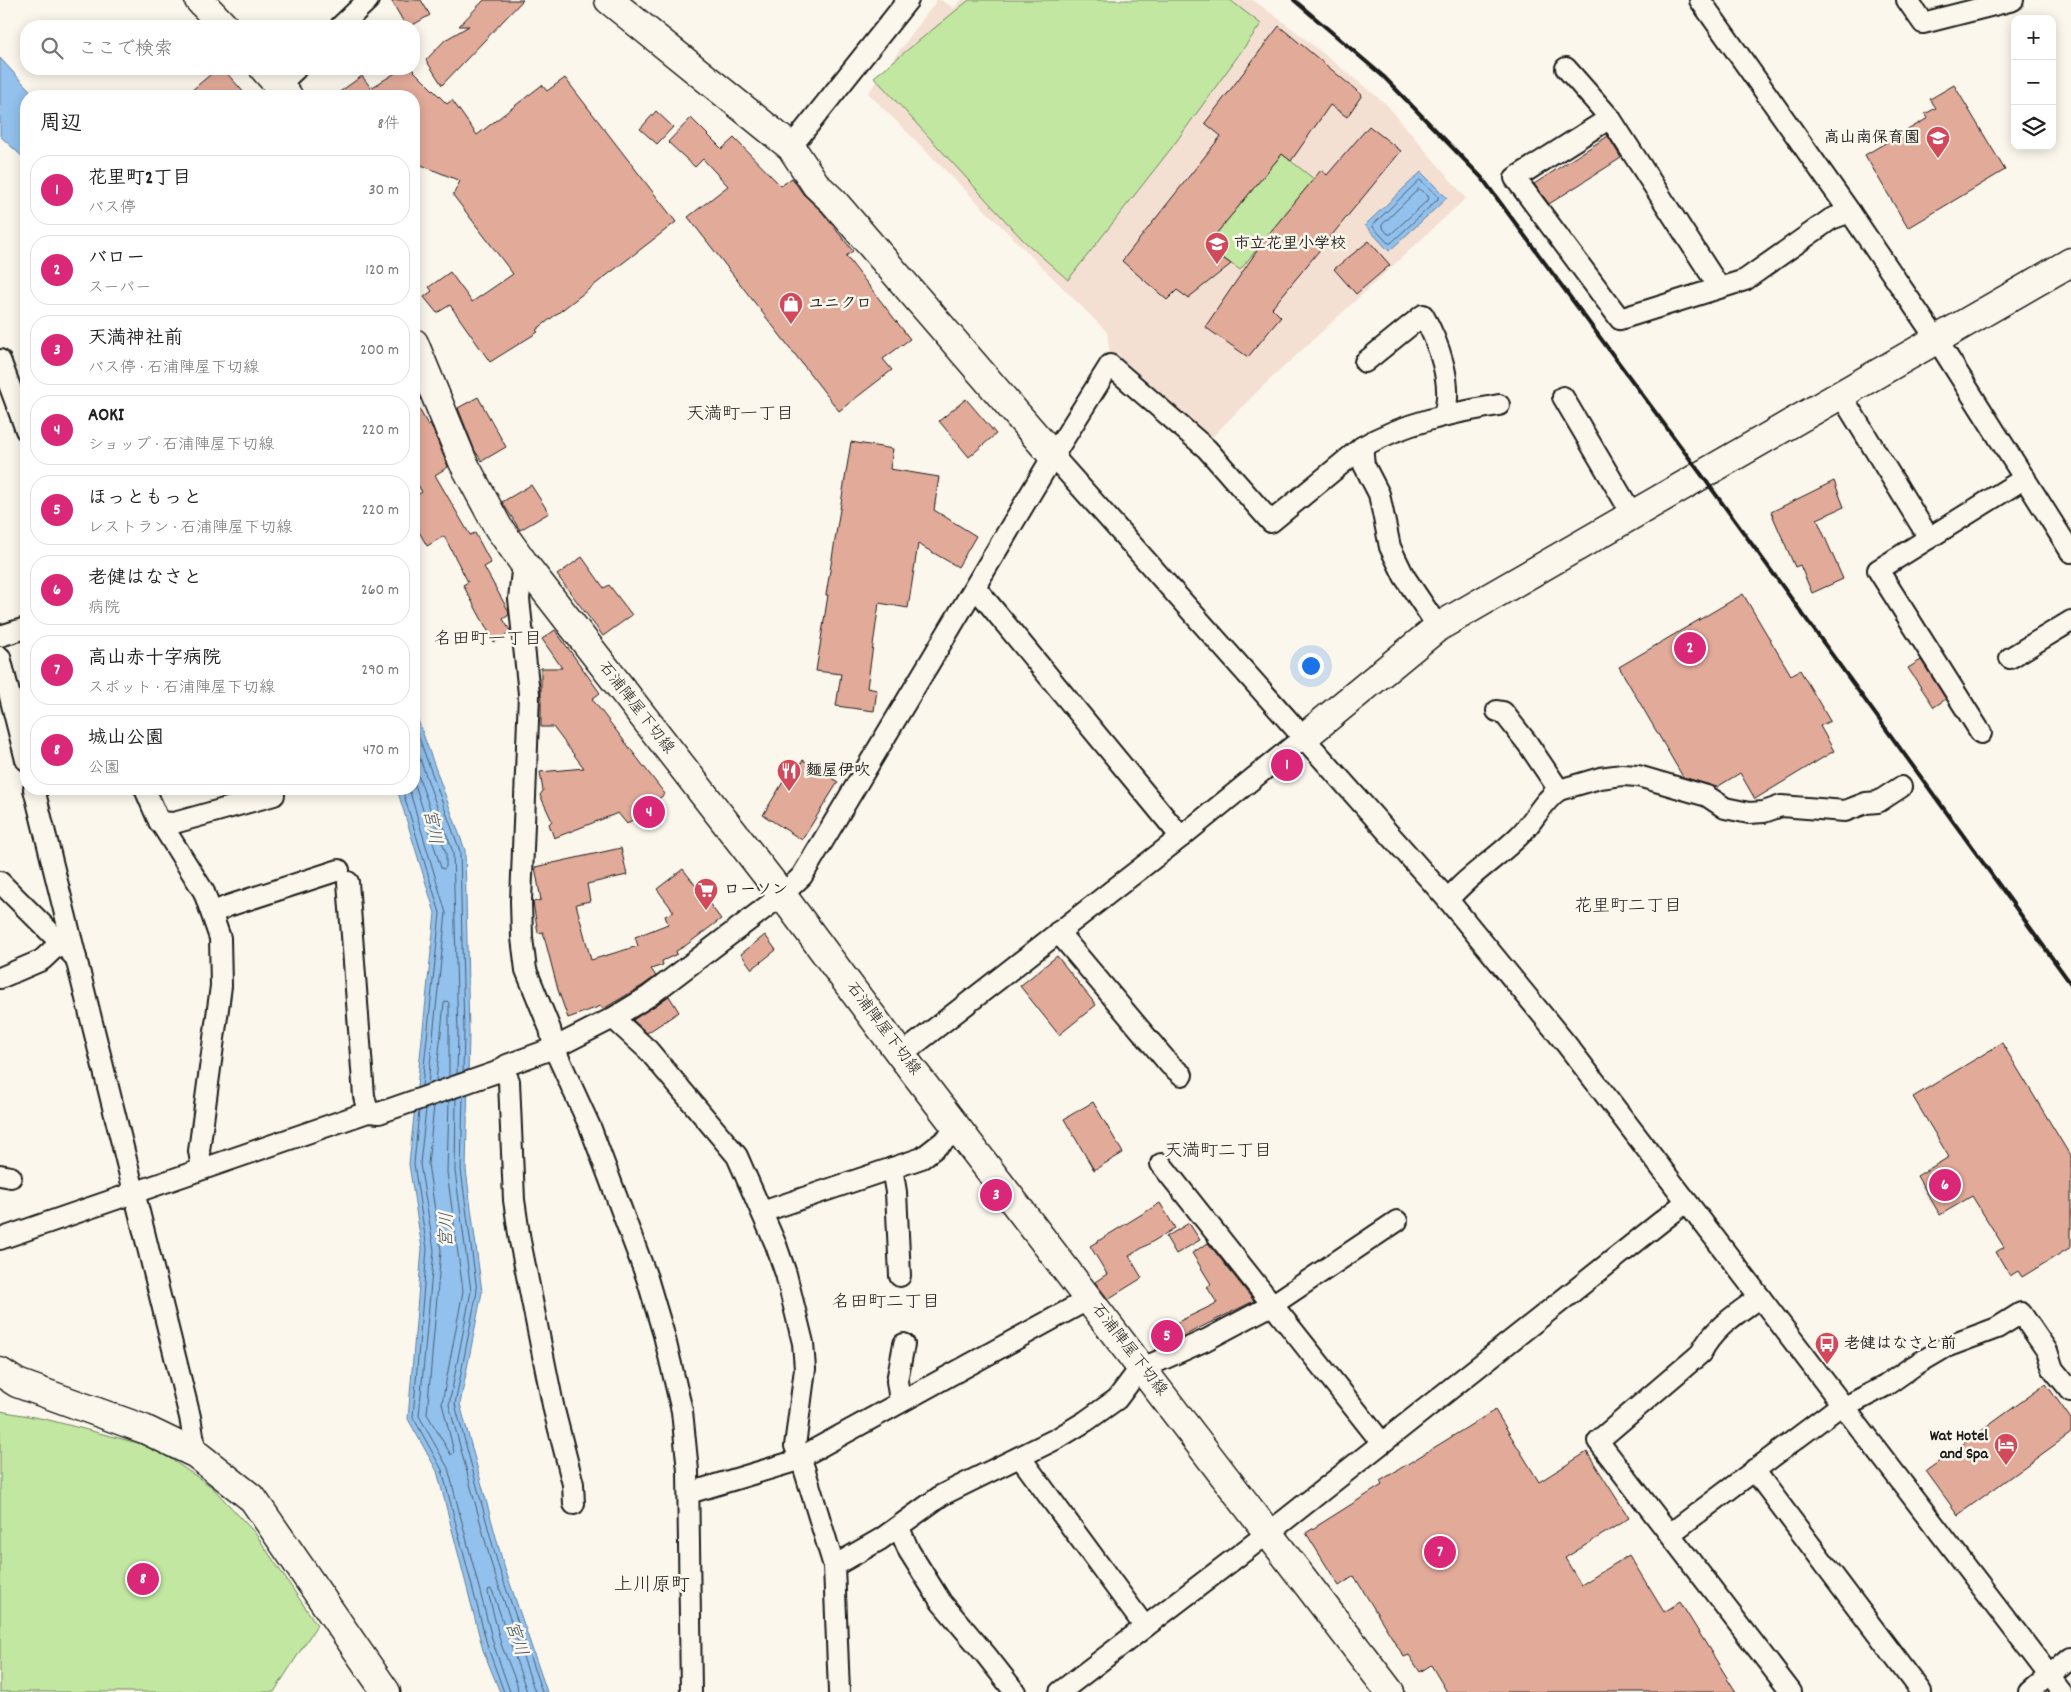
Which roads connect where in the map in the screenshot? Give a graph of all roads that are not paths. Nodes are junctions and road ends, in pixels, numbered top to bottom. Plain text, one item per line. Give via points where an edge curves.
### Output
1 (199, 0) edge
2 (368, 0) edge
3 (609, 0) edge
4 (908, 0) edge
5 (1700, 0) edge
6 (1907, 0) edge
7 (2013, 0) edge
8 (218, 20) edge
9 (347, 20) edge
10 (1566, 68) dead end
11 (1610, 118) junction
12 (791, 148) junction
13 (1850, 212) junction
14 (2071, 262) edge
15 (1719, 287) junction
16 (1937, 340) junction
17 (420, 358) edge
18 (0, 360) edge
19 (1365, 362) dead end
20 (1841, 395) junction
21 (1563, 397) dead end
22 (1499, 405) dead end
23 (20, 414) edge
24 (1444, 414) junction
25 (1362, 447) junction
26 (1053, 456) junction
27 (2025, 478) junction
28 (1632, 514) junction
29 (1929, 538) junction
30 (2071, 552) edge
31 (523, 562) junction
32 (975, 587) junction
33 (2071, 621) edge
34 (1438, 627) junction
35 (20, 630) edge
36 (0, 636) edge
37 (0, 657) edge
38 (2010, 658) dead end
39 (1497, 710) dead end
40 (1980, 733) dead end
41 (20, 736) edge
42 (1303, 738) junction
43 (1901, 787) dead end
44 (1559, 790) junction
45 (35, 795) edge
46 (148, 795) edge
47 (274, 795) edge
48 (159, 822) junction
49 (1181, 837) junction
50 (0, 882) edge
51 (782, 895) junction
52 (1448, 900) junction
53 (212, 913) junction
54 (1058, 932) junction
55 (61, 942) junction
56 (76, 958) junction
57 (0, 978) edge
58 (613, 1018) junction
59 (554, 1048) junction
60 (901, 1055) junction
61 (500, 1070) junction
62 (1182, 1075) dead end
63 (373, 1113) junction
64 (959, 1129) junction
65 (1161, 1164) dead end
66 (202, 1168) junction
67 (892, 1168) junction
68 (134, 1192) junction
69 (1686, 1202) junction
70 (762, 1212) junction
71 (1397, 1221) dead end
72 (0, 1239) edge
73 (900, 1276) dead end
74 (1760, 1297) junction
75 (1090, 1299) junction
76 (1272, 1304) junction
77 (904, 1344) dead end
78 (1143, 1368) junction
79 (0, 1372) edge
80 (2071, 1391) edge
81 (900, 1401) junction
82 (1842, 1406) junction
83 (1382, 1443) junction
84 (196, 1454) junction
85 (1020, 1457) junction
86 (800, 1458) junction
87 (1755, 1469) junction
88 (689, 1493) junction
89 (574, 1504) dead end
90 (899, 1528) junction
91 (1268, 1533) junction
92 (1670, 1534) junction
93 (834, 1566) junction
94 (1144, 1627) junction
95 (2071, 1657) edge
96 (2048, 1675) junction
97 (386, 1692) edge
98 (691, 1692) edge
99 (839, 1692) edge
100 (1015, 1692) edge
101 (1060, 1692) edge
102 (1390, 1692) edge
103 (1791, 1692) edge
104 (1921, 1692) edge
105 (2030, 1692) edge
106 (2062, 1692) edge

1 - 8 street
2 - 9 street
3 - 12 street
4 - 12 street
5 - 13 street
6 - 7 street via 1923,23
10 - 11 street
11 - 15 street
11 - 15 street via 1515,178 1620,320
12 - 26 street via 816,185
13 - 15 street via 1831,219 1744,280
13 - 16 street
14 - 16 street
16 - 20 street
16 - 27 street
17 - 31 street, 石浦陣屋下切線 via 463,462 498,526
18 - 23 street
19 - 24 street via 1423,316 1441,354 1447,394
20 - 28 street
20 - 29 street
21 - 28 street
22 - 24 street
24 - 25 street
25 - 26 street via 1271,522 1207,449 1110,365
25 - 34 street via 1364,465 1379,494 1390,548 1404,576
26 - 32 street
26 - 42 street
27 - 29 street
27 - 30 street
28 - 34 street
29 - 40 street via 1878,570
31 - 51 street, 石浦陣屋下切線
31 - 59 street via 519,599 529,694 522,938 526,970
32 - 49 street
32 - 51 street via 802,876
33 - 38 street
34 - 42 street
35 - 36 street
37 - 41 street
39 - 44 street via 1503,712 1528,744
42 - 49 street
42 - 52 street
43 - 44 street via 1878,802 1844,811 1781,806 1749,813 1725,808 1707,796 1638,776 1600,778
44 - 52 street via 1520,836
45 - 56 street
46 - 48 street
47 - 48 street via 174,823
48 - 53 street via 204,892
49 - 54 street
50 - 55 street
51 - 58 street via 649,996
51 - 60 street, 石浦陣屋下切線
52 - 69 street via 1567,1045
53 - 63 street via 343,876 364,1096
53 - 66 street via 220,938 222,968 199,1151
54 - 60 street
54 - 62 street via 1170,1066
55 - 56 street
55 - 57 street via 42,960
56 - 68 street
58 - 59 street
58 - 70 street via 648,1050 737,1156
59 - 61 street
59 - 88 street via 591,1130 647,1278 682,1411
60 - 64 street, 石浦陣屋下切線
61 - 63 street
61 - 89 street via 509,1081 514,1200 520,1241 554,1410 573,1484
63 - 66 street
64 - 67 street via 922,1158
64 - 75 street, 石浦陣屋下切線
65 - 76 street
66 - 68 street
67 - 70 street
67 - 73 street
68 - 72 street
68 - 84 street via 190,1417
69 - 74 street
69 - 83 street
70 - 86 street via 786,1274 803,1343 804,1387 795,1446
71 - 76 street
74 - 82 street
74 - 92 street via 1724,1324 1706,1343 1702,1354 1598,1441
75 - 78 street, 石浦陣屋下切線
75 - 81 street
76 - 78 street via 1206,1340
76 - 83 street
77 - 81 street via 897,1381
78 - 85 street via 1117,1399 1086,1421
78 - 91 street, 石浦陣屋下切線
79 - 84 street via 17,1383 144,1429
80 - 82 street via 2053,1369 2047,1351 2022,1313 1997,1328 1946,1347 1885,1386
81 - 86 street
82 - 87 street
82 - 96 street
83 - 91 street
84 - 97 street via 253,1499
85 - 90 street via 942,1496
85 - 94 street
86 - 88 street
86 - 93 street
87 - 92 street
87 - 104 street
88 - 98 street
90 - 93 street
90 - 100 street via 940,1602
91 - 94 street
91 - 102 street, 石浦陣屋下切線
92 - 103 street
93 - 99 street
94 - 101 street
95 - 96 street
96 - 105 street
96 - 106 street

